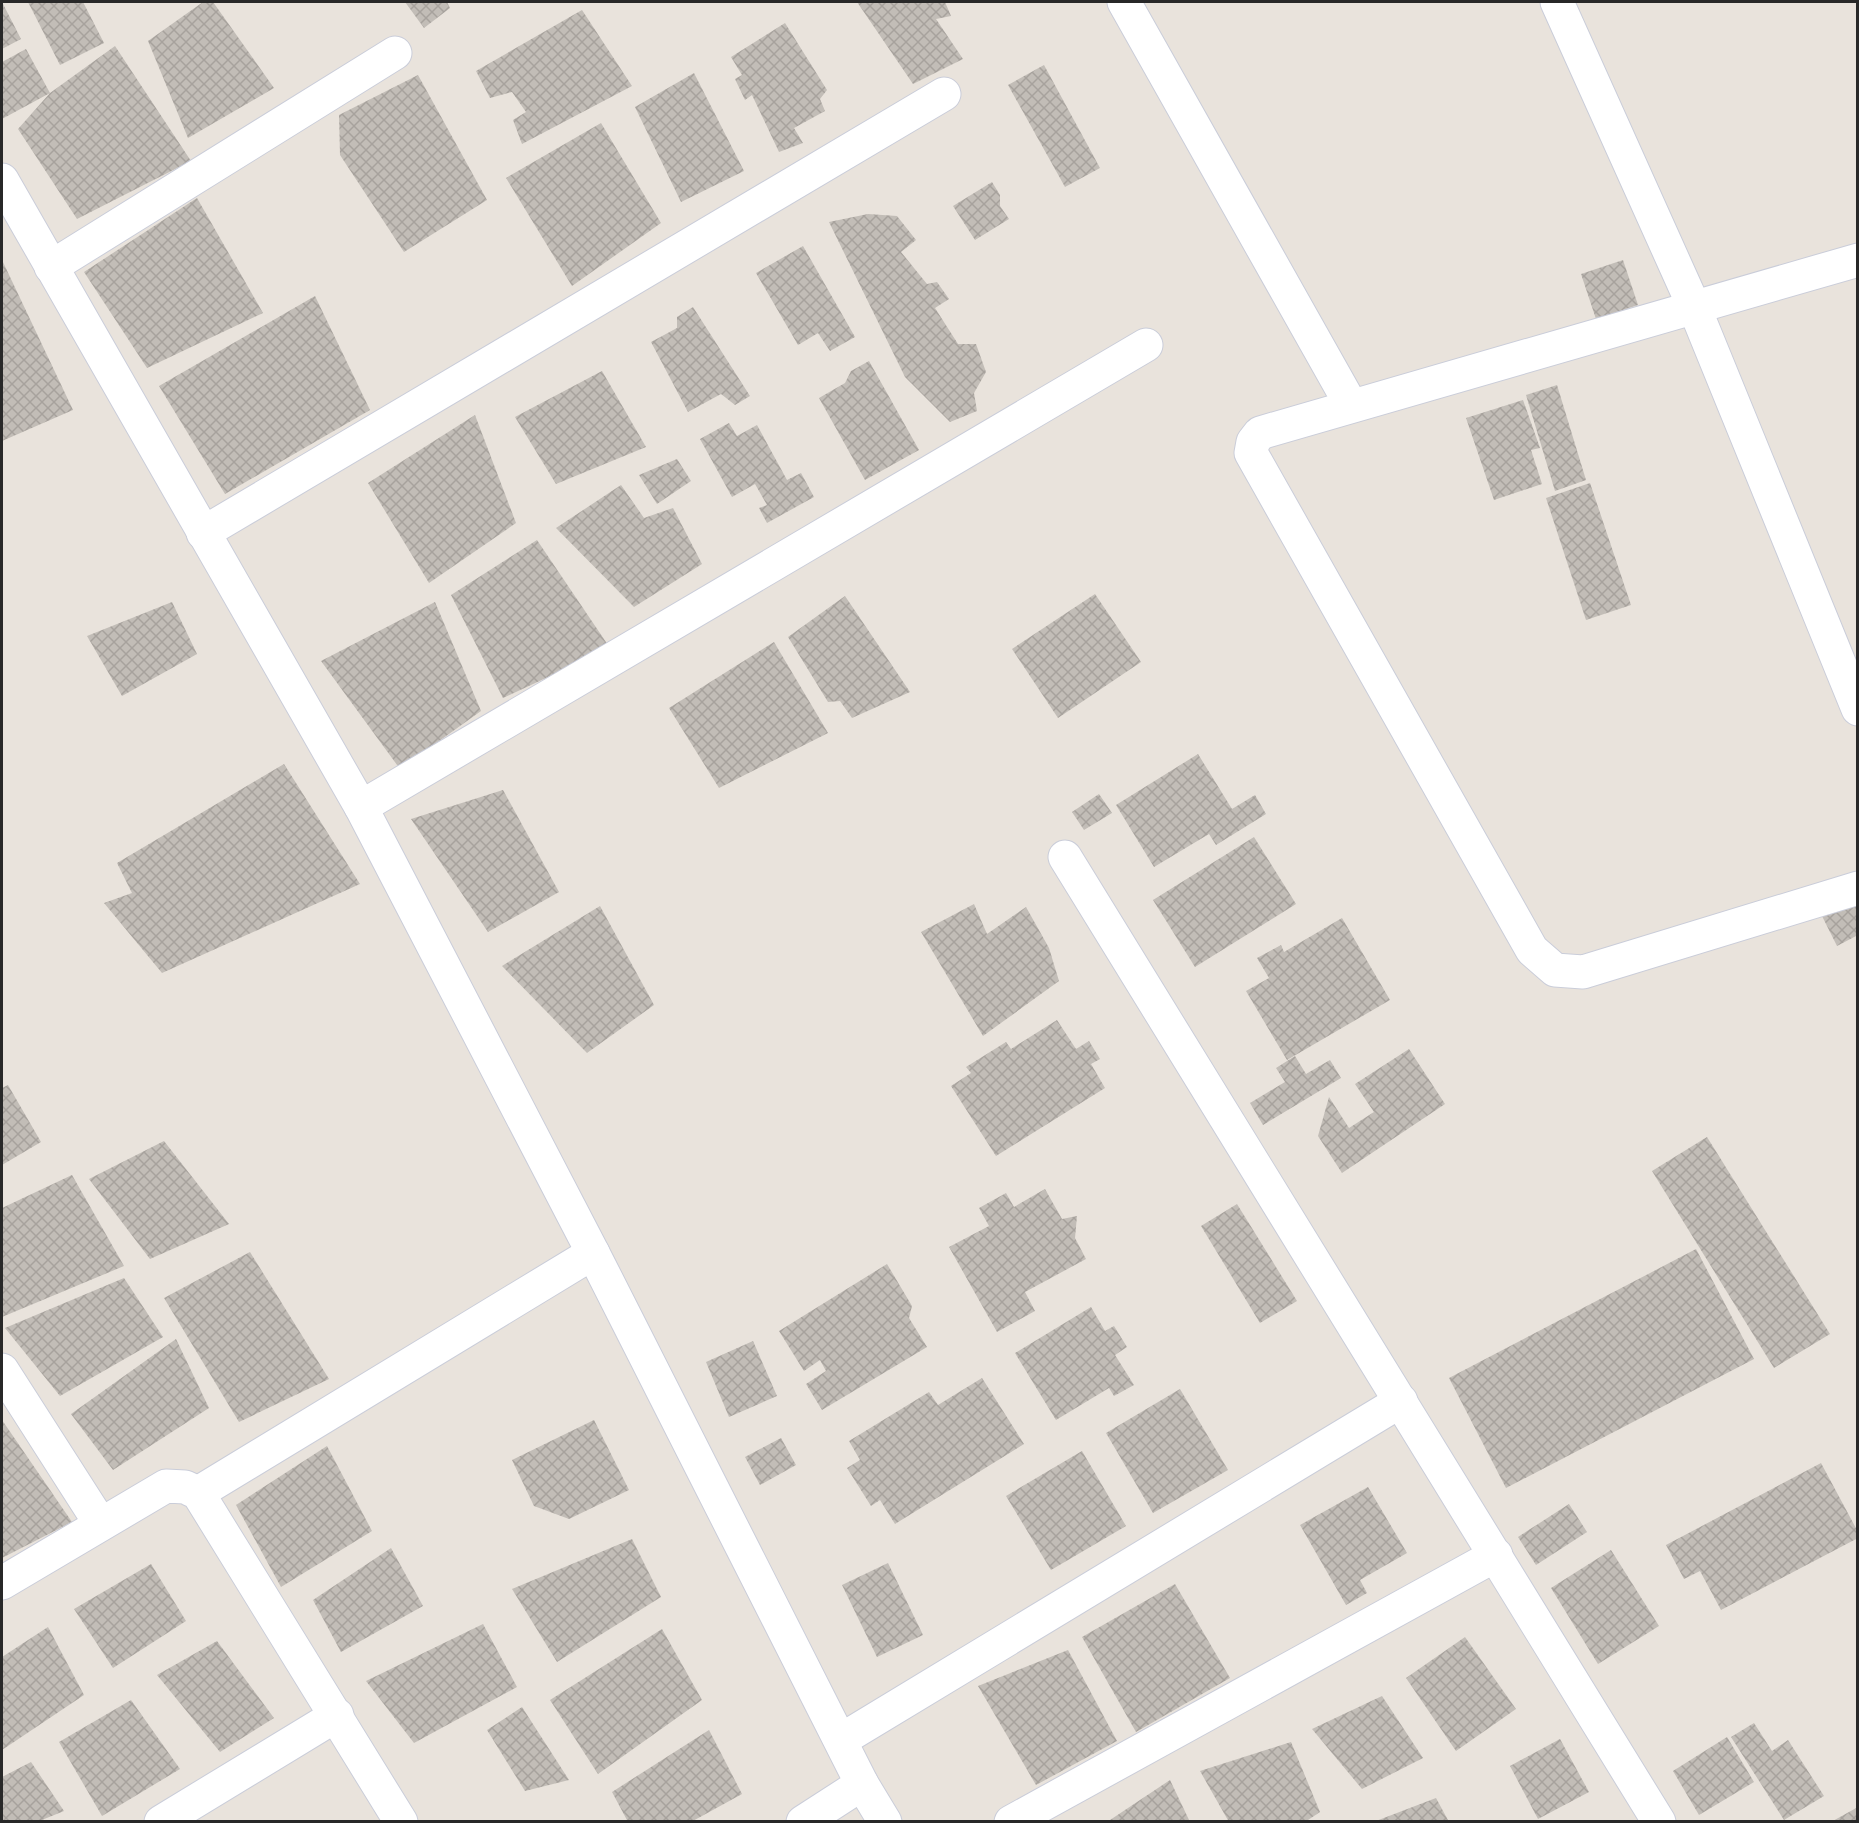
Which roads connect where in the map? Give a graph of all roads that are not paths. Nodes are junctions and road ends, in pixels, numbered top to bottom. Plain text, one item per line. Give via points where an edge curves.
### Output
1 (1124, 2) edge
2 (1557, 2) edge
3 (395, 52) dead end
4 (945, 94) dead end
5 (2, 180) edge
6 (1857, 260) edge
7 (51, 267) junction
8 (1695, 309) junction
9 (1146, 345) dead end
10 (1351, 405) junction
11 (203, 533) junction
12 (1857, 709) edge
13 (361, 807) junction
14 (1065, 857) dead end
15 (1857, 888) edge
16 (593, 1252) junction
17 (2, 1370) edge
18 (1401, 1401) junction
19 (198, 1494) junction
20 (100, 1523) junction
21 (1496, 1555) junction
22 (2, 1583) edge
23 (338, 1715) junction
24 (841, 1740) junction
25 (862, 1784) junction
26 (161, 1821) edge
27 (401, 1821) edge
28 (803, 1821) edge
29 (885, 1821) edge
30 (1011, 1821) edge
31 (1659, 1821) edge

1 - 10 street
2 - 8 street
3 - 7 street
4 - 11 street
5 - 7 street
6 - 8 street
7 - 11 street
8 - 10 street
8 - 12 street
9 - 13 street
10 - 15 street via 1260,434 1251,453 1532,950 1555,970 1584,972
11 - 13 street
13 - 16 street
14 - 18 street
16 - 19 street
16 - 24 street
17 - 20 street
18 - 21 street
18 - 24 street
19 - 20 street via 185,1487 166,1486
19 - 23 street
20 - 22 street
21 - 30 street
21 - 31 street
23 - 26 street
23 - 27 street
24 - 25 street
25 - 28 street
25 - 29 street

